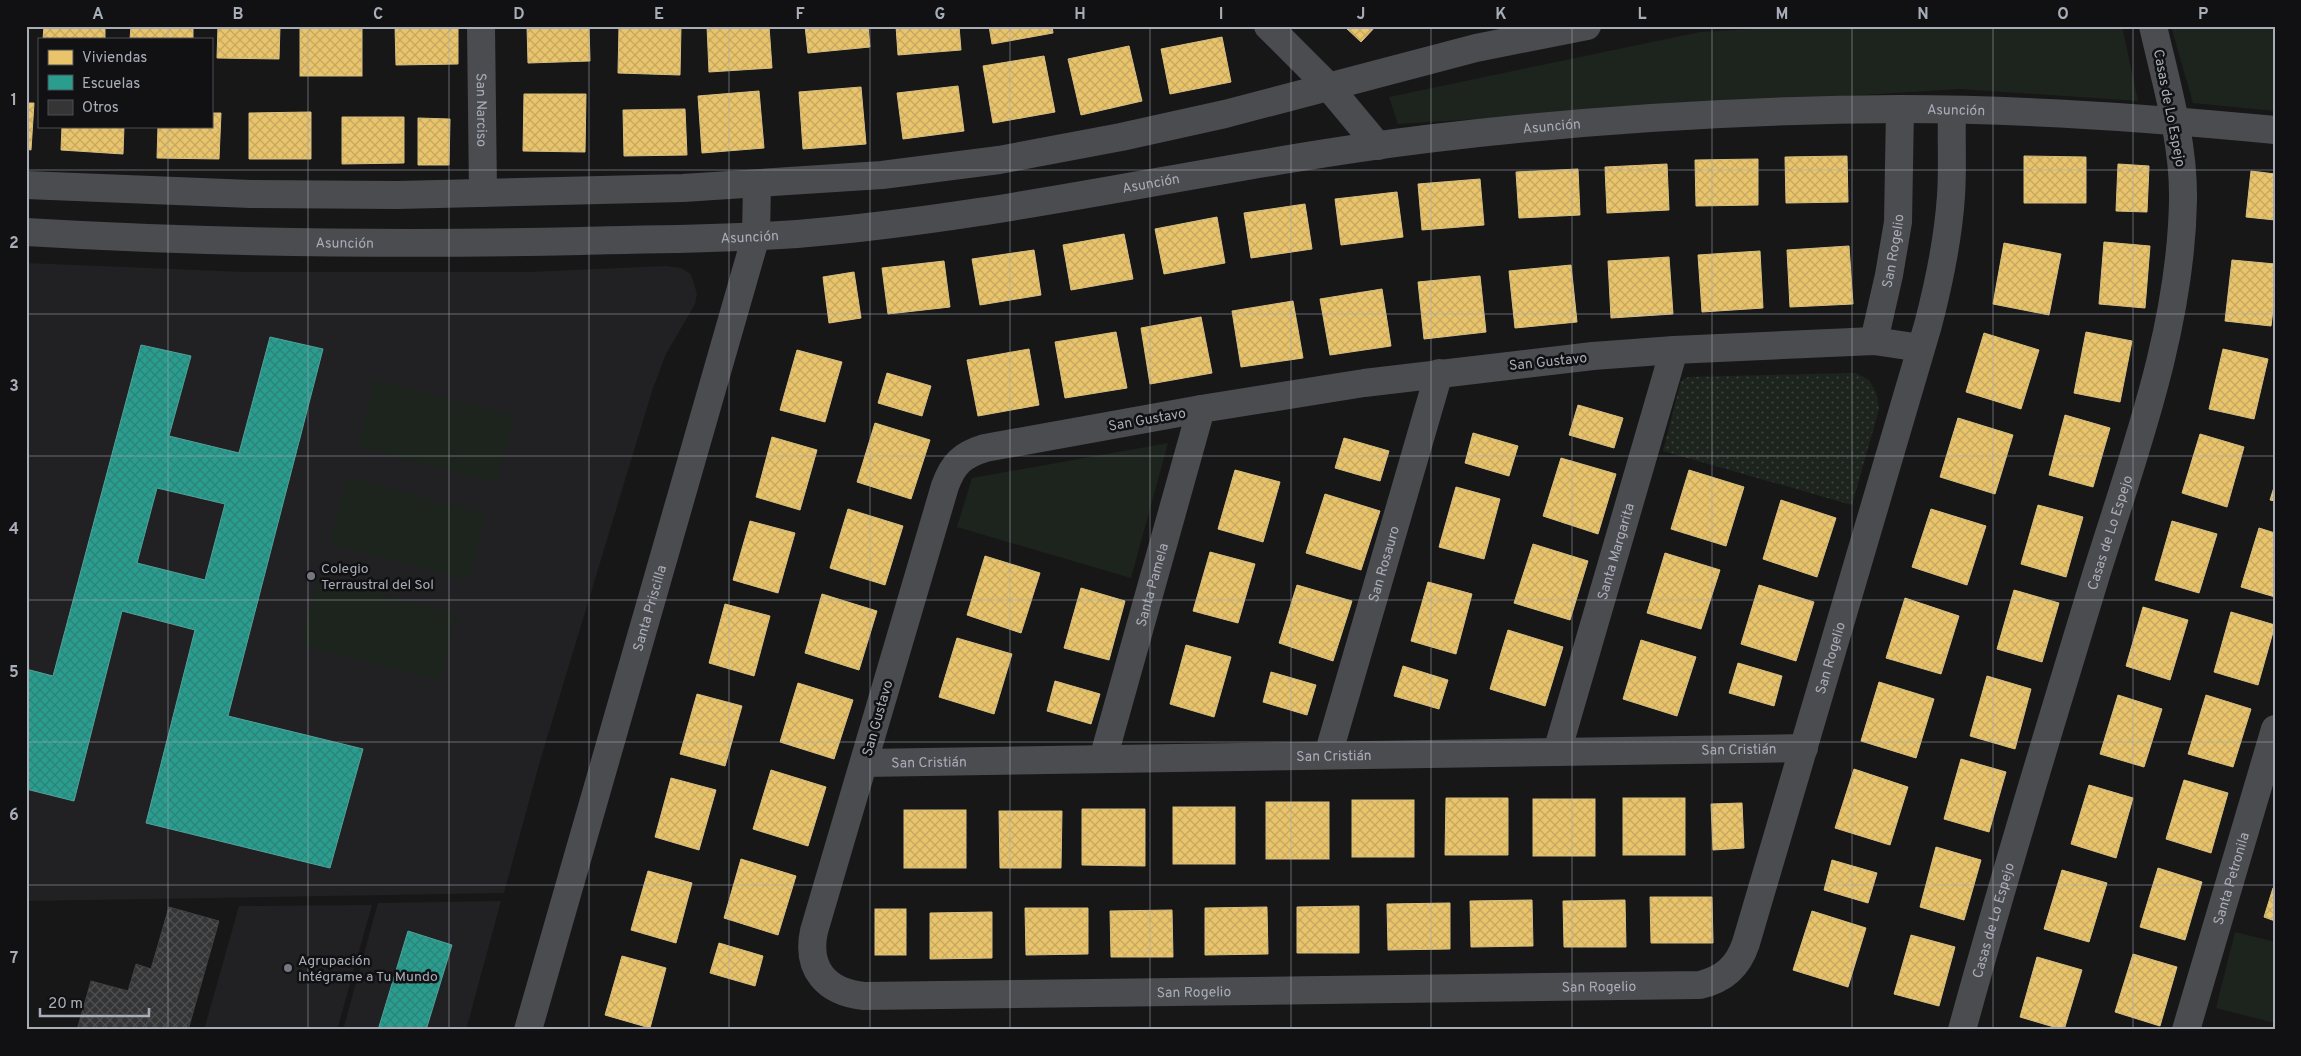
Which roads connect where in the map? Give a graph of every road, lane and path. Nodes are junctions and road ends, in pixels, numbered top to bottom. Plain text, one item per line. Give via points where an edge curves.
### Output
1 (481, 26) edge
2 (1268, 26) edge
3 (1587, 26) edge
4 (2153, 26) edge
5 (1328, 86) junction
6 (1900, 110) junction
7 (1952, 110) junction
8 (2174, 120) junction
9 (2275, 130) edge
10 (1378, 146) junction
11 (757, 184) junction
12 (26, 186) edge
13 (483, 193) junction
14 (26, 232) edge
15 (756, 236) junction
16 (1874, 342) junction
17 (1921, 348) junction
18 (1674, 350) junction
19 (1439, 373) junction
20 (1201, 409) junction
21 (2275, 729) edge
22 (1804, 748) junction
23 (1557, 752) junction
24 (1328, 755) junction
25 (1103, 759) junction
26 (864, 763) junction
27 (820, 974) joint
28 (528, 1030) edge
29 (1962, 1030) edge
30 (2186, 1030) edge

1 - 13 street, San Narciso
2 - 5 street
3 - 5 street via 1476,48
4 - 8 street, Casas de Lo Espejo
5 - 10 street
5 - 11 street via 1225,114 1008,158 882,176
6 - 7 street, Asunción
6 - 10 street, Asunción via 1700,116 1582,124 1484,132
6 - 16 street, San Rogelio via 1898,222
7 - 8 street, Asunción
7 - 17 street, San Rogelio via 1951,194 1944,259
8 - 9 street, Asunción
8 - 29 street, Casas de Lo Espejo via 2183,171 2183,200 2178,271 2165,345
10 - 15 street, Asunción via 961,214
11 - 13 street
11 - 15 street, Santa Priscilla
12 - 13 street via 251,194 397,196
14 - 15 street, Asunción via 299,243 492,243
15 - 28 street, Santa Priscilla
16 - 17 street
16 - 18 street, San Gustavo
17 - 22 street, San Rogelio
18 - 19 street, San Gustavo
18 - 23 street, Santa Margarita
19 - 20 street, San Gustavo
19 - 24 street, San Rosauro
20 - 25 street, Santa Pamela
20 - 26 street, San Gustavo via 985,448 959,460 945,486
21 - 30 street, Santa Petronila
22 - 23 street, San Cristián
22 - 27 street, San Rogelio via 1742,956 1735,966 1714,982 1700,985 864,996 836,990
23 - 24 street, San Cristián
24 - 25 street, San Cristián
25 - 26 street, San Cristián
26 - 27 street, San Gustavo via 813,936 812,954

